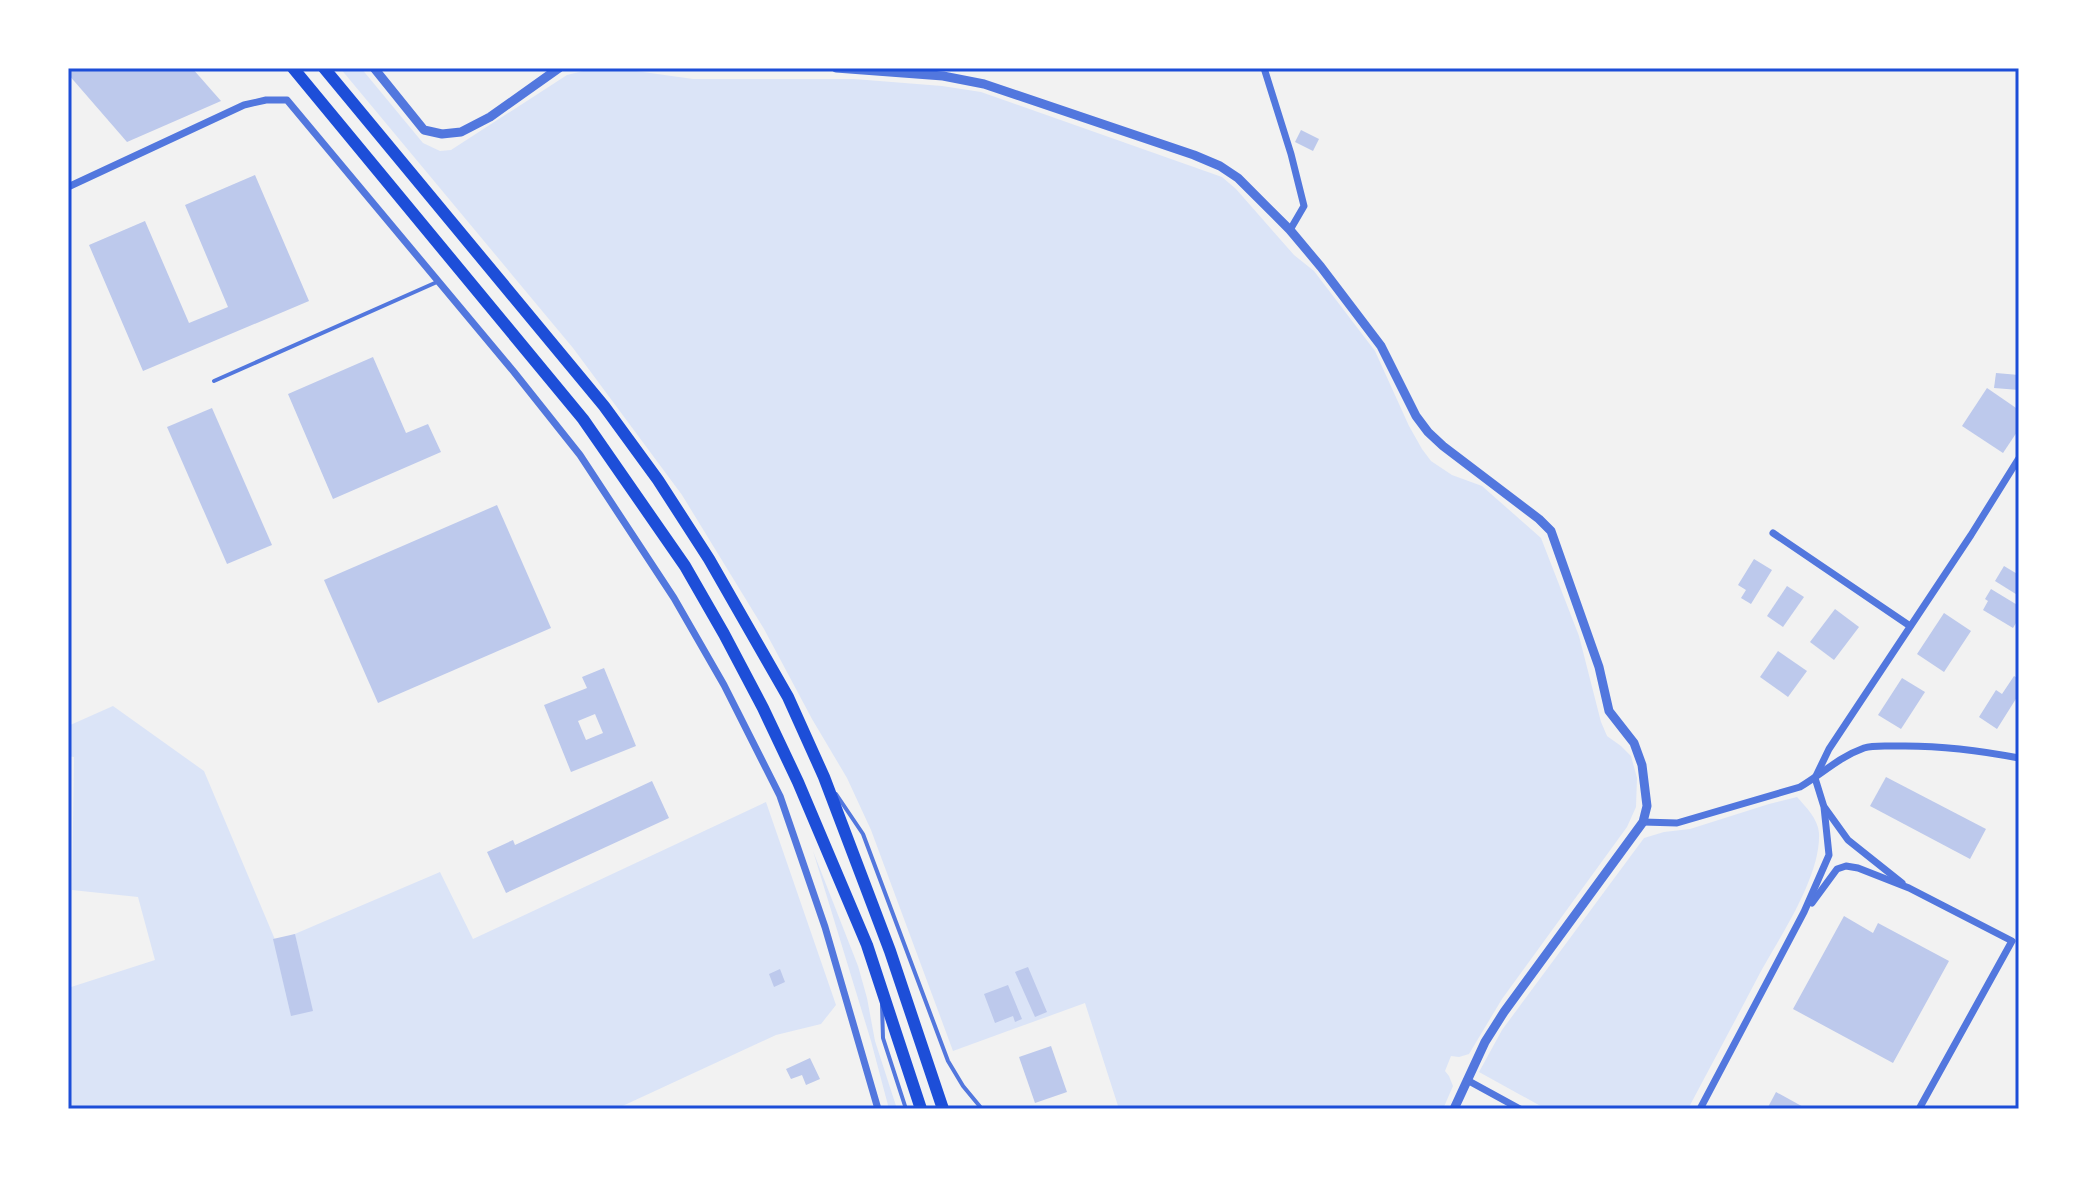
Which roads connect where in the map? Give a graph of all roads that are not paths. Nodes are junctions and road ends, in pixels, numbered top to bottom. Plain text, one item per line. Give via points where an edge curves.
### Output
1 (293, 68) edge
2 (324, 68) edge
3 (374, 68) edge
4 (559, 68) edge
5 (836, 68) edge
6 (1264, 68) edge
7 (68, 187) edge
8 (1290, 230) junction
9 (437, 282) junction
10 (214, 381) dead end
11 (2019, 458) edge
12 (1773, 533) dead end
13 (1910, 626) junction
14 (2019, 758) edge
15 (824, 777) junction
16 (1815, 778) junction
17 (1824, 807) junction
18 (1643, 822) junction
19 (1909, 888) junction
20 (1802, 917) junction
21 (881, 987) junction
22 (1467, 1080) junction
23 (878, 1109) edge
24 (906, 1109) edge
25 (921, 1109) edge
26 (943, 1109) edge
27 (982, 1109) edge
28 (1454, 1109) edge
29 (1520, 1109) edge
30 (1700, 1109) edge
31 (1919, 1109) edge

1 - 21 main road via 583,419 685,566 798,782
2 - 15 main road via 604,406 658,480 788,697
3 - 4 street via 424,130 442,134 461,132 490,117
5 - 8 street via 984,84 1194,155 1238,178
6 - 8 street via 1304,206
7 - 9 street via 244,105 287,100
8 - 18 street via 1381,346 1428,432 1551,531 1609,711 1634,743 1642,765 1647,806
9 - 10 lane
9 - 23 street via 580,455 724,685 780,796
11 - 13 street
12 - 13 street
13 - 16 street
14 - 16 street via 1920,746 1867,747 1839,759
15 - 26 main road
15 - 27 lane via 863,834 948,1061
16 - 17 street
16 - 18 street via 1677,823
17 - 19 street via 1848,840
17 - 20 street via 1829,855
18 - 22 street via 1504,1012
19 - 20 street via 1846,866 1837,869
19 - 31 street via 2012,941
20 - 30 street
21 - 24 lane via 883,1038
21 - 25 main road
22 - 28 street
22 - 29 street

